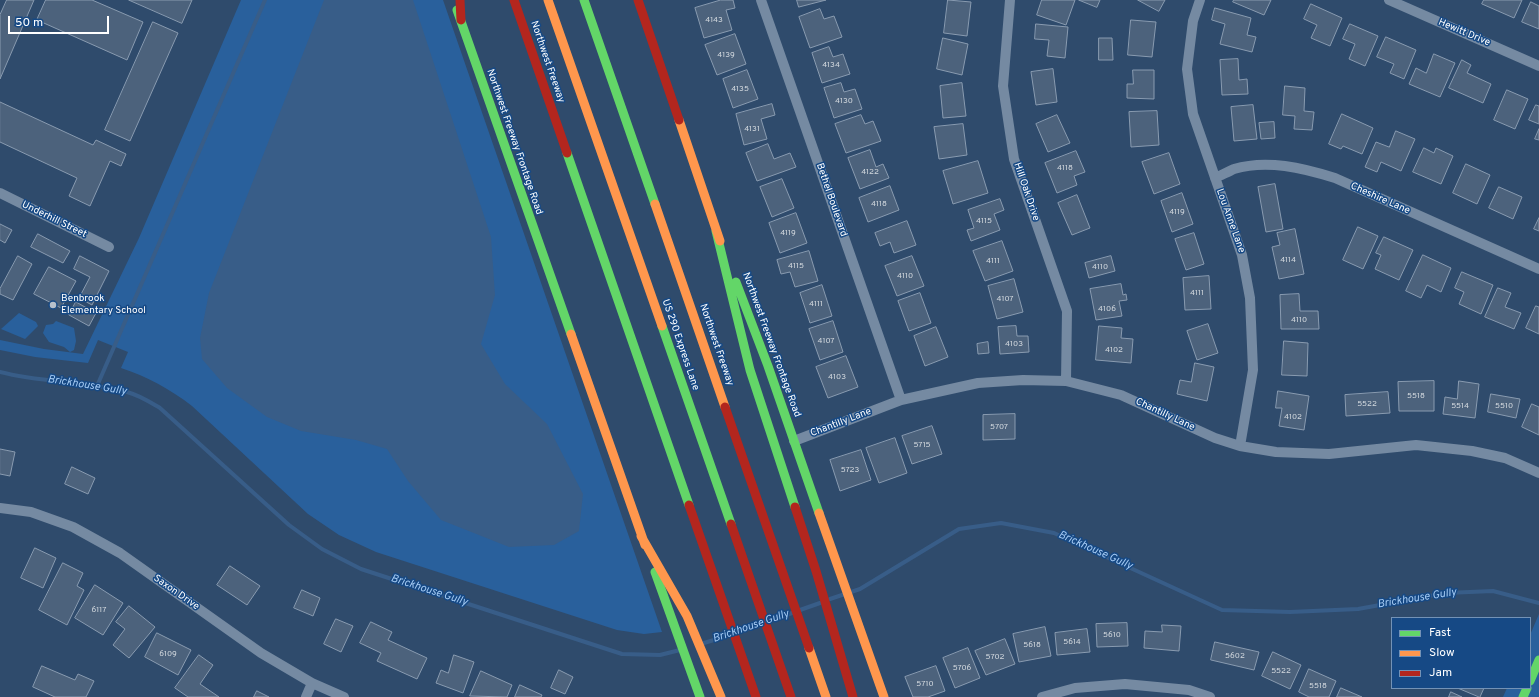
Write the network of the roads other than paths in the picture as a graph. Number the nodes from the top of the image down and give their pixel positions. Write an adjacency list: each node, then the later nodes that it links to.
1 (454, 0): 11 (main road, Northwest Freeway Frontage Road)
2 (460, 0): 11 (main road)
3 (514, 0): 32 (main road, Northwest Freeway)
4 (548, 0): 33 (main road, US 290 Express Lane)
5 (584, 0): 34 (main road, Northwest Freeway)
6 (638, 0): 15 (main road, Northwest Freeway Frontage Road)
7 (761, 0): 19 (street, Bethel Boulevard)
8 (1010, 0): 18 (street, Hill Oak Drive)
9 (1200, 0): 13 (street, Lou Anne Lane)
10 (1389, 0): 12 (street, Hewitt Drive)
11 (461, 20): 24 (main road, Northwest Freeway Frontage Road)
12 (1539, 66)
13 (1214, 178): 17 (street, Cheshire Lane); 21 (street, Lou Anne Lane)
14 (0, 193): 16 (street, Underhill Street)
15 (716, 231): 20 (main road, Northwest Freeway Frontage Road); 35 (main road)
16 (109, 247)
17 (1539, 269)
18 (1066, 381): 19 (street, Chantilly Lane); 21 (street, Chantilly Lane)
19 (901, 400): 20 (street, Chantilly Lane)
20 (794, 441): 36 (main road, Northwest Freeway Frontage Road)
21 (1240, 446): 22 (street, Chantilly Lane)
22 (1539, 473)
23 (0, 508): 27 (street, Saxon Drive)
24 (641, 536): 30 (main road, Northwest Freeway Frontage Road); 31 (main road)
25 (1539, 660): 26 (main road)
26 (1531, 679)
27 (312, 683): 28 (street); 29 (street, Saxon Drive)
28 (306, 697)
29 (344, 697)
30 (700, 697)
31 (721, 697)
32 (756, 697)
33 (790, 697)
34 (826, 697)
35 (853, 697)
36 (884, 697)
37 (1042, 697): 38 (street)
38 (1210, 697)

